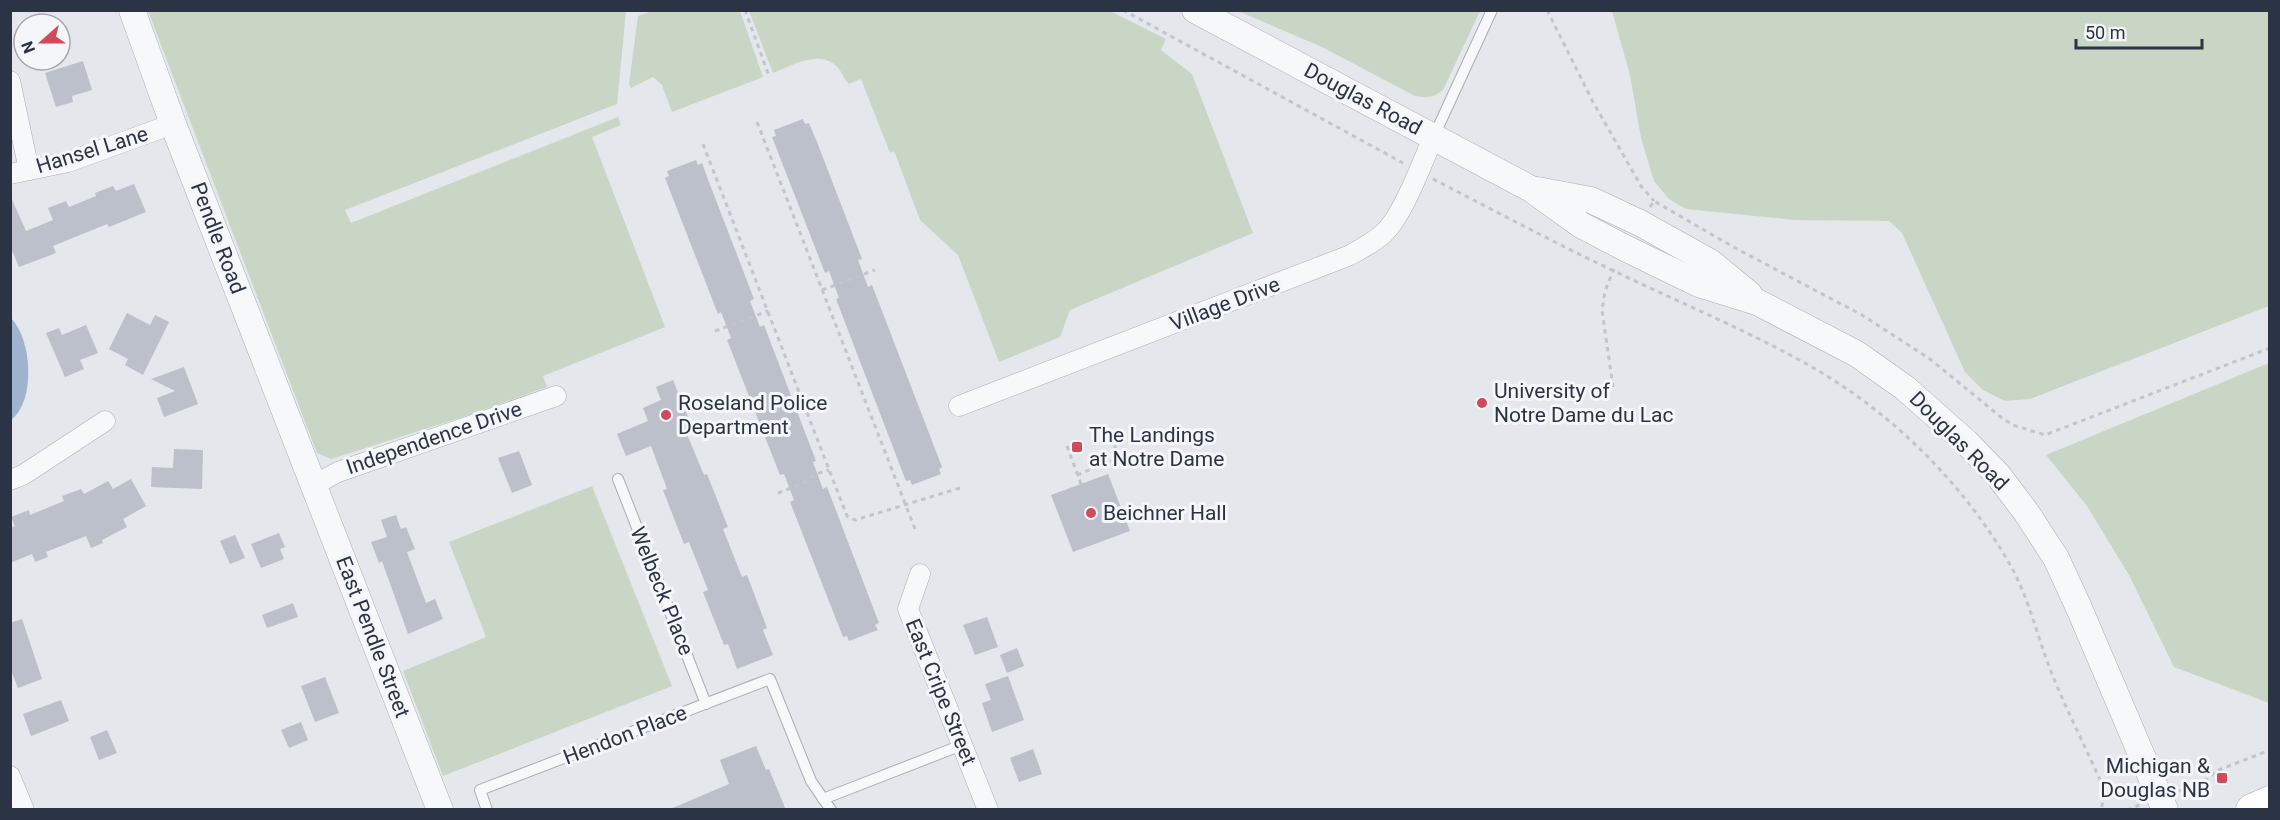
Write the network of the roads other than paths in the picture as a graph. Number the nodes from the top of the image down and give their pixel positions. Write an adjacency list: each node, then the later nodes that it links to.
1 (132, 10): 5 (street, Pendle Road)
2 (1195, 10): 6 (street, Douglas Road)
3 (1492, 10): 6 (lane)
4 (10, 81): 7 (street)
5 (173, 124): 7 (street, Hansel Lane); 11 (street, Pendle Road)
6 (1434, 136): 9 (street, Village Drive); 25 (street, Douglas Road)
7 (20, 172)
8 (556, 396): 11 (street, Independence Drive)
9 (959, 406)
10 (105, 422): 13 (street)
11 (310, 475): 21 (street, East Pendle Street)
12 (618, 479): 15 (lane, Welbeck Place)
13 (10, 480)
14 (920, 574): 16 (street, East Cripe Street)
15 (706, 704): 18 (lane, Hendon Place); 22 (lane, Hendon Place)
16 (962, 745): 18 (lane); 24 (street, East Cripe Street)
17 (10, 776): 20 (street)
18 (824, 799): 23 (lane)
19 (2270, 802): 26 (main road)
20 (24, 810)
21 (440, 810)
22 (487, 810)
23 (831, 810)
24 (988, 810)
25 (2164, 810)
26 (2252, 810)

